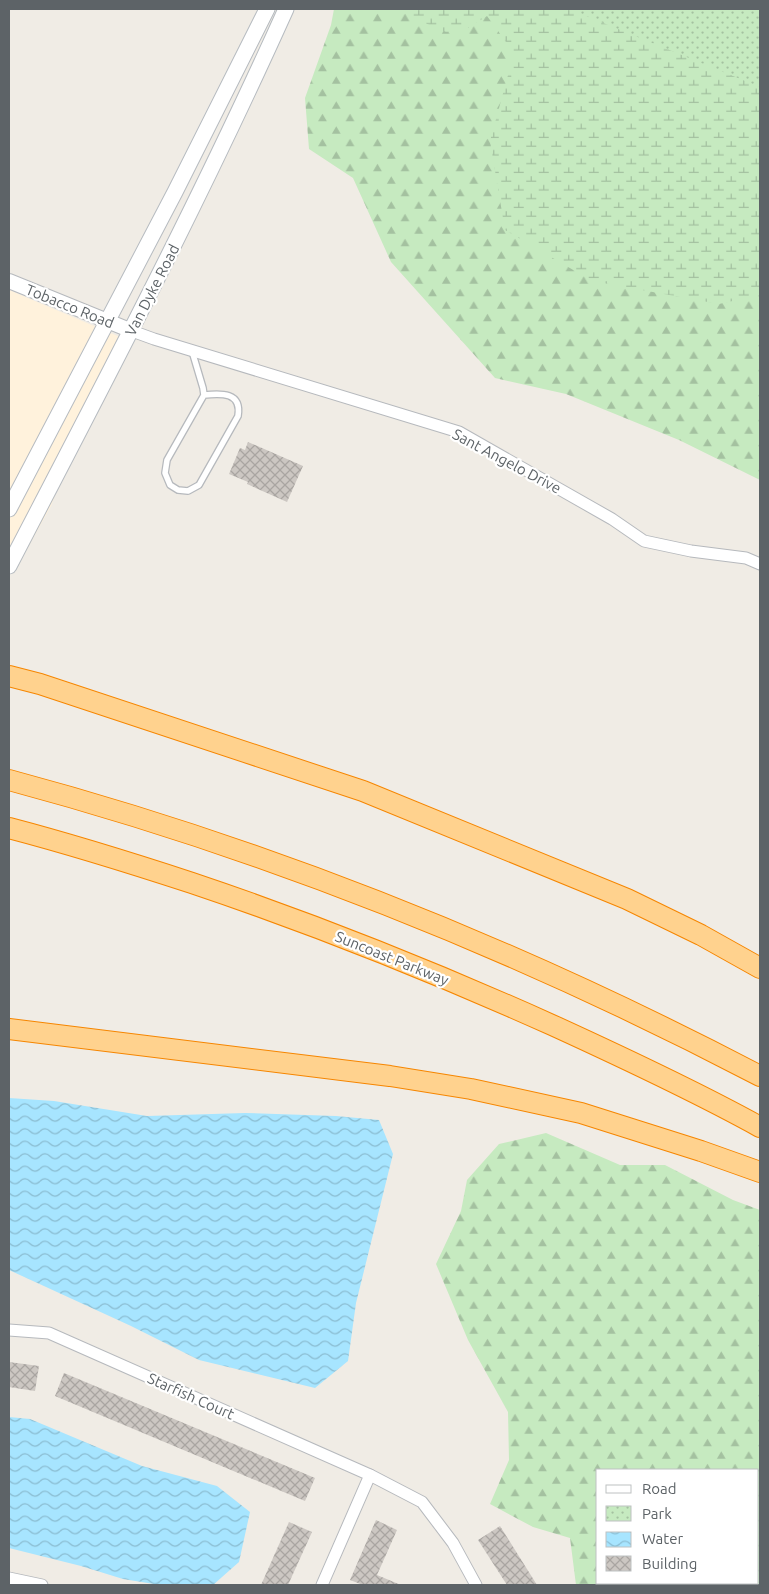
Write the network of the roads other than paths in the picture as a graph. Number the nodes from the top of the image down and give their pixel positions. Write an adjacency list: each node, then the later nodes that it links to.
1 (266, 9): 4 (main road, Van Dyke Road)
2 (286, 9): 5 (main road, Van Dyke Road)
3 (9, 281): 4 (street, Tobacco Road)
4 (107, 321): 5 (street, Tobacco Road); 8 (main road, Van Dyke Road)
5 (132, 331): 6 (street, Sant Angelo Drive); 10 (main road, Van Dyke Road)
6 (192, 350): 7 (lane); 9 (street, Sant Angelo Drive)
7 (204, 395): 7 (lane)
8 (9, 508)
9 (760, 564)
10 (9, 566)
11 (9, 666): 13 (highway)
12 (9, 676): 13 (highway)
13 (40, 684): 16 (highway)
14 (9, 780): 18 (highway)
15 (9, 828): 19 (highway, Suncoast Parkway)
16 (760, 968)
17 (9, 1029): 20 (highway)
18 (760, 1076)
19 (760, 1127)
20 (760, 1172)
21 (9, 1330): 22 (street, Starfish Court)
22 (370, 1475): 25 (street); 26 (street, Starfish Court)
23 (9, 1578): 24 (street)
24 (42, 1585)
25 (322, 1585)
26 (476, 1585)

